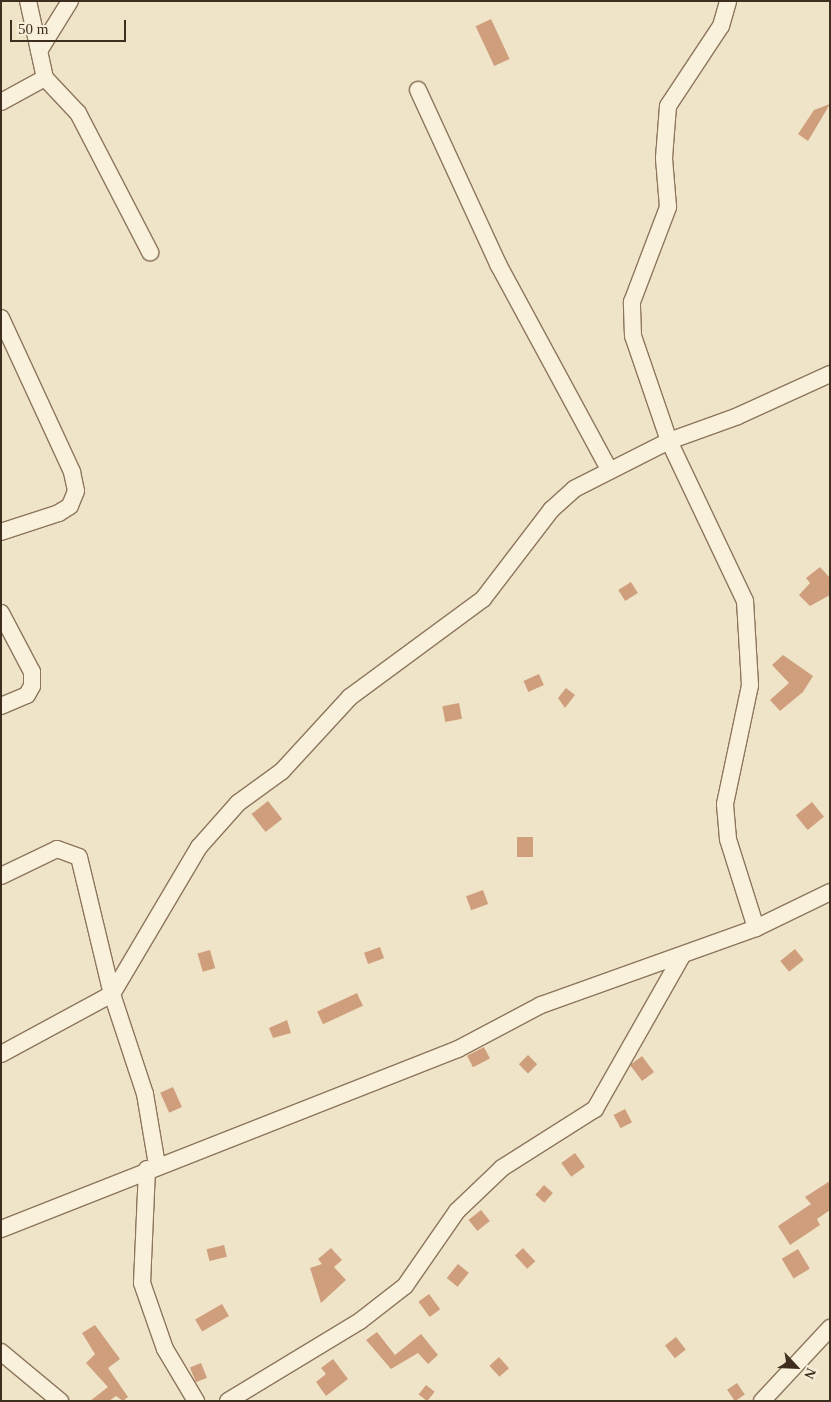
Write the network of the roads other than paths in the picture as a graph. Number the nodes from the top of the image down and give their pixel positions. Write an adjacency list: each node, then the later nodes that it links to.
1 (28, 1): 4 (street)
2 (70, 1): 4 (street)
3 (728, 1): 11 (street)
4 (39, 51): 5 (street)
5 (45, 78): 7 (street); 8 (street)
6 (418, 90): 12 (street)
7 (1, 102)
8 (150, 252)
9 (3, 327): 13 (street)
10 (830, 374): 11 (street)
11 (669, 441): 12 (street); 18 (street)
12 (609, 469): 20 (street)
13 (1, 532)
14 (1, 614): 15 (street)
15 (1, 706)
16 (1, 876): 20 (street)
17 (830, 892): 18 (street)
18 (756, 928): 19 (street)
19 (682, 956): 22 (street); 28 (street)
20 (112, 994): 21 (street); 22 (street)
21 (1, 1054)
22 (152, 1167): 23 (street); 27 (street)
23 (1, 1229)
24 (830, 1328): 29 (street)
25 (1, 1352): 26 (street)
26 (60, 1401)
27 (196, 1401)
28 (228, 1401)
29 (762, 1401)

